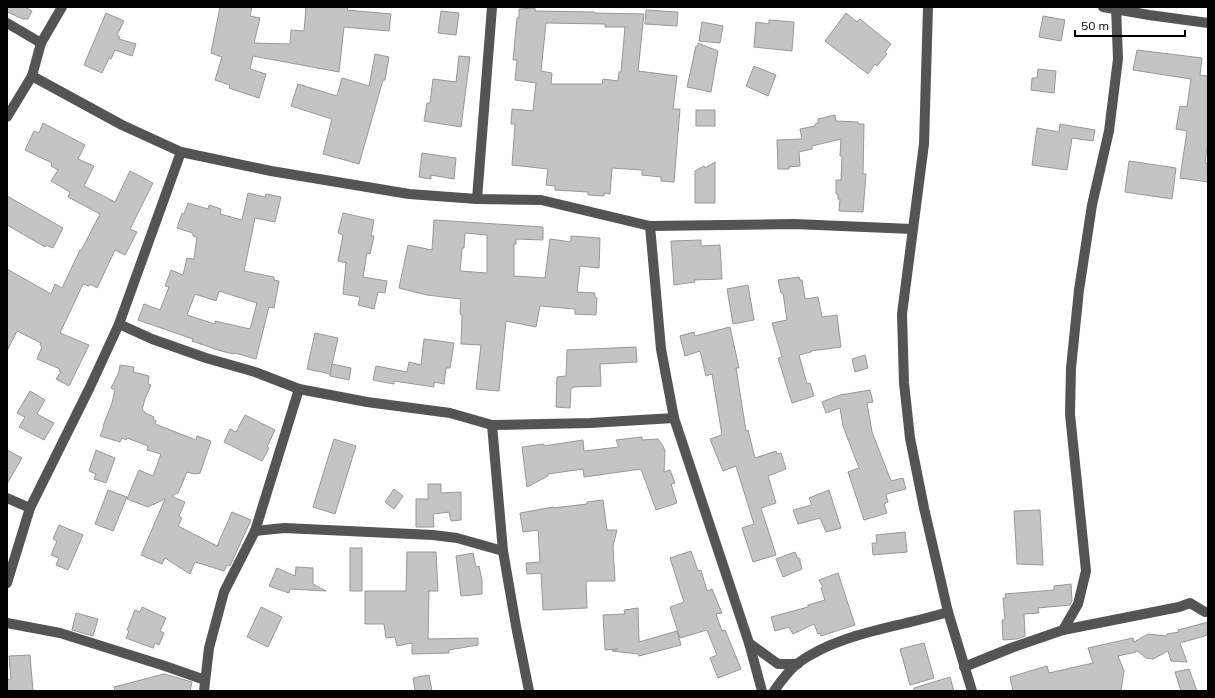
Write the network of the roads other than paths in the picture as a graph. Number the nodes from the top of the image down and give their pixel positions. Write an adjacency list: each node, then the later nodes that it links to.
1 (62, 7): 8 (street)
2 (492, 7): 12 (street)
3 (928, 7): 14 (street)
4 (1103, 7): 5 (street)
5 (1116, 8): 7 (street); 27 (street)
6 (7, 23): 8 (street)
7 (1208, 23)
8 (41, 43): 9 (street)
9 (32, 76): 10 (street); 11 (street)
10 (7, 117)
11 (181, 152): 12 (street); 15 (street)
12 (477, 199): 13 (street)
13 (650, 226): 14 (street); 17 (street)
14 (912, 229): 24 (street)
15 (119, 324): 16 (street); 20 (street)
16 (300, 389): 18 (street); 21 (street)
17 (674, 418): 18 (street); 28 (street)
18 (492, 424): 22 (street)
19 (7, 498): 20 (street)
20 (30, 508): 23 (street)
21 (255, 531): 22 (street); 31 (street)
22 (503, 551): 33 (street)
23 (7, 583)
24 (948, 612): 29 (street); 30 (street)
25 (1208, 612): 27 (street)
26 (7, 623): 31 (street)
27 (1063, 630): 30 (street)
28 (749, 643): 29 (street); 34 (street)
29 (798, 664): 35 (street)
30 (964, 667): 36 (street)
31 (205, 680): 32 (street)
32 (204, 691)
33 (529, 691)
34 (762, 691)
35 (774, 691)
36 (972, 691)

